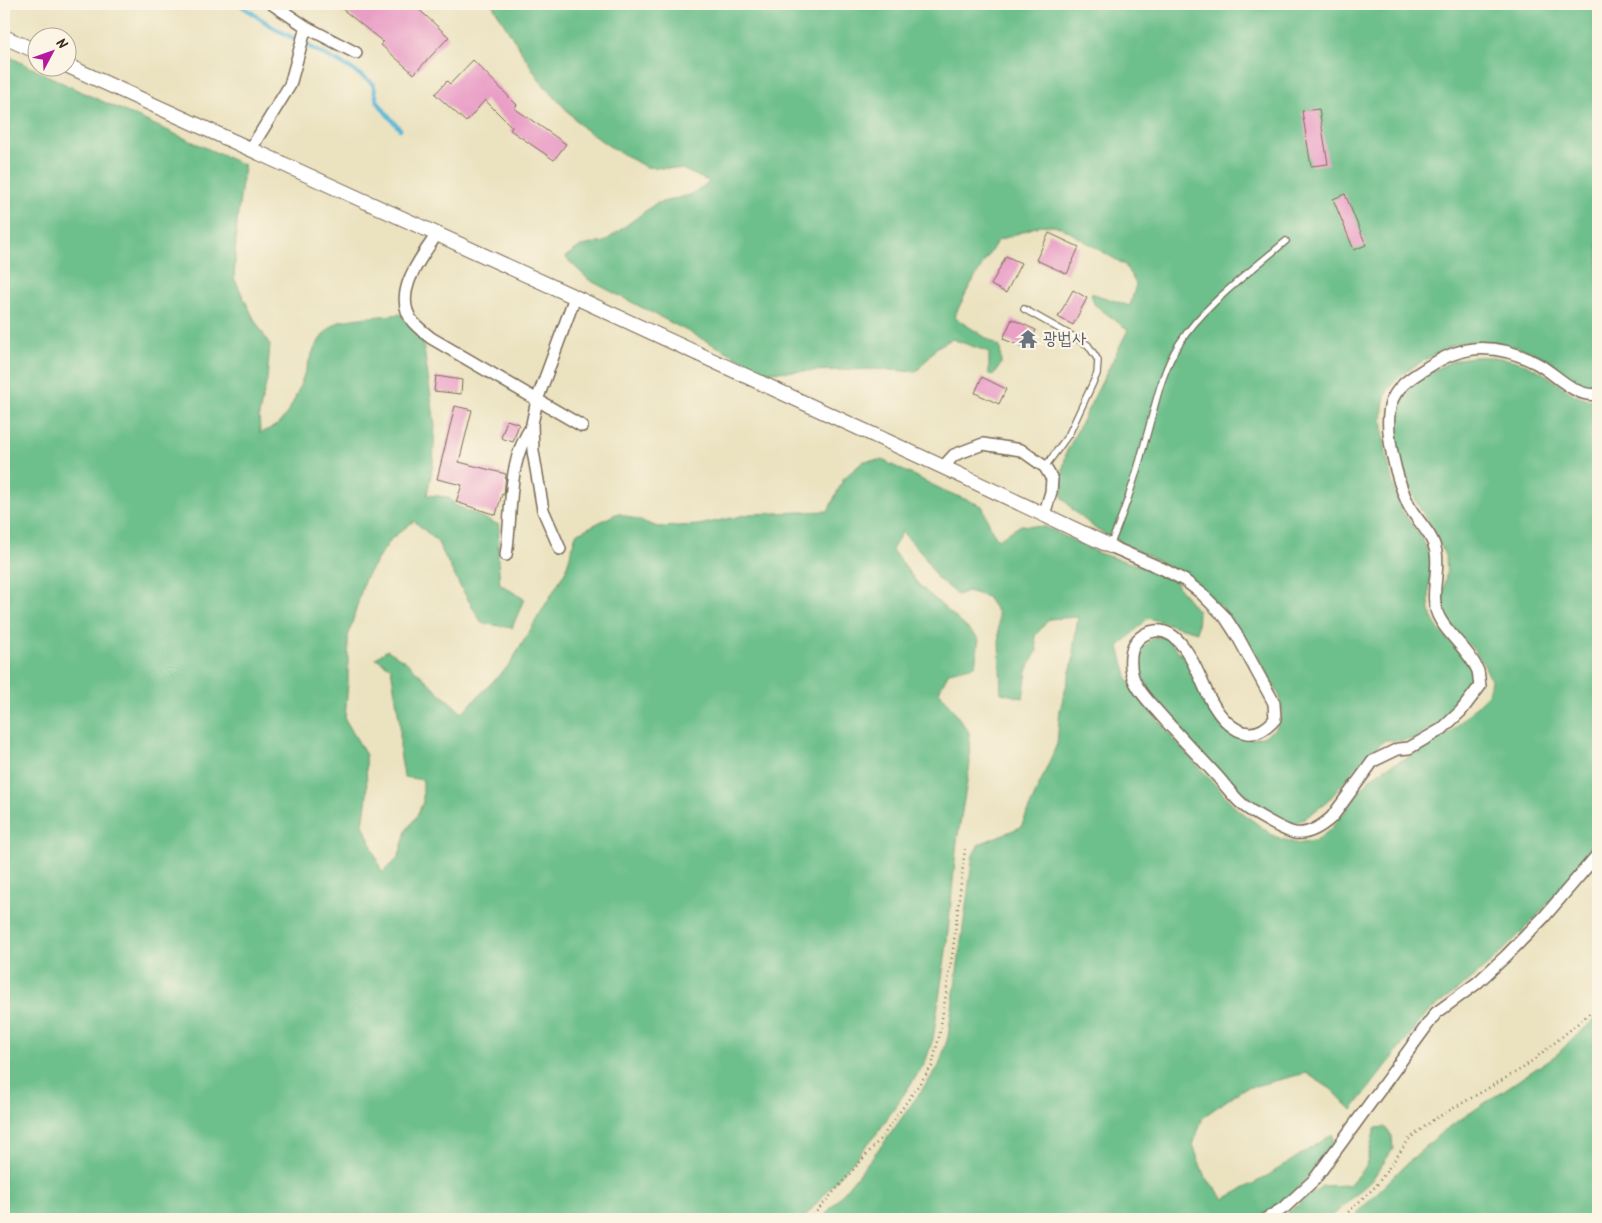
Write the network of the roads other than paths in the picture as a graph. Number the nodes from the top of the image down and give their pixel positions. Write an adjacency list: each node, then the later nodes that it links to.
1 (272, 4): 2 (street)
2 (304, 36): 5 (street); 7 (street)
3 (4, 37): 4 (street)
4 (28, 48)
5 (356, 53)
6 (78, 71): 7 (street)
7 (250, 150): 8 (street)
8 (437, 234): 10 (street); 13 (street)
9 (1286, 241): 19 (lane)
10 (575, 297): 13 (street); 16 (street)
11 (1024, 309): 17 (lane)
12 (1598, 394): 19 (street)
13 (537, 400): 14 (street); 15 (street)
14 (532, 426): 20 (street); 21 (street)
15 (582, 426)
16 (943, 467): 17 (street); 18 (street)
17 (1044, 467): 18 (street)
18 (1044, 515): 19 (street)
19 (1110, 546)
20 (560, 549)
21 (506, 555)
22 (1598, 854): 23 (street)
23 (1266, 1219)

